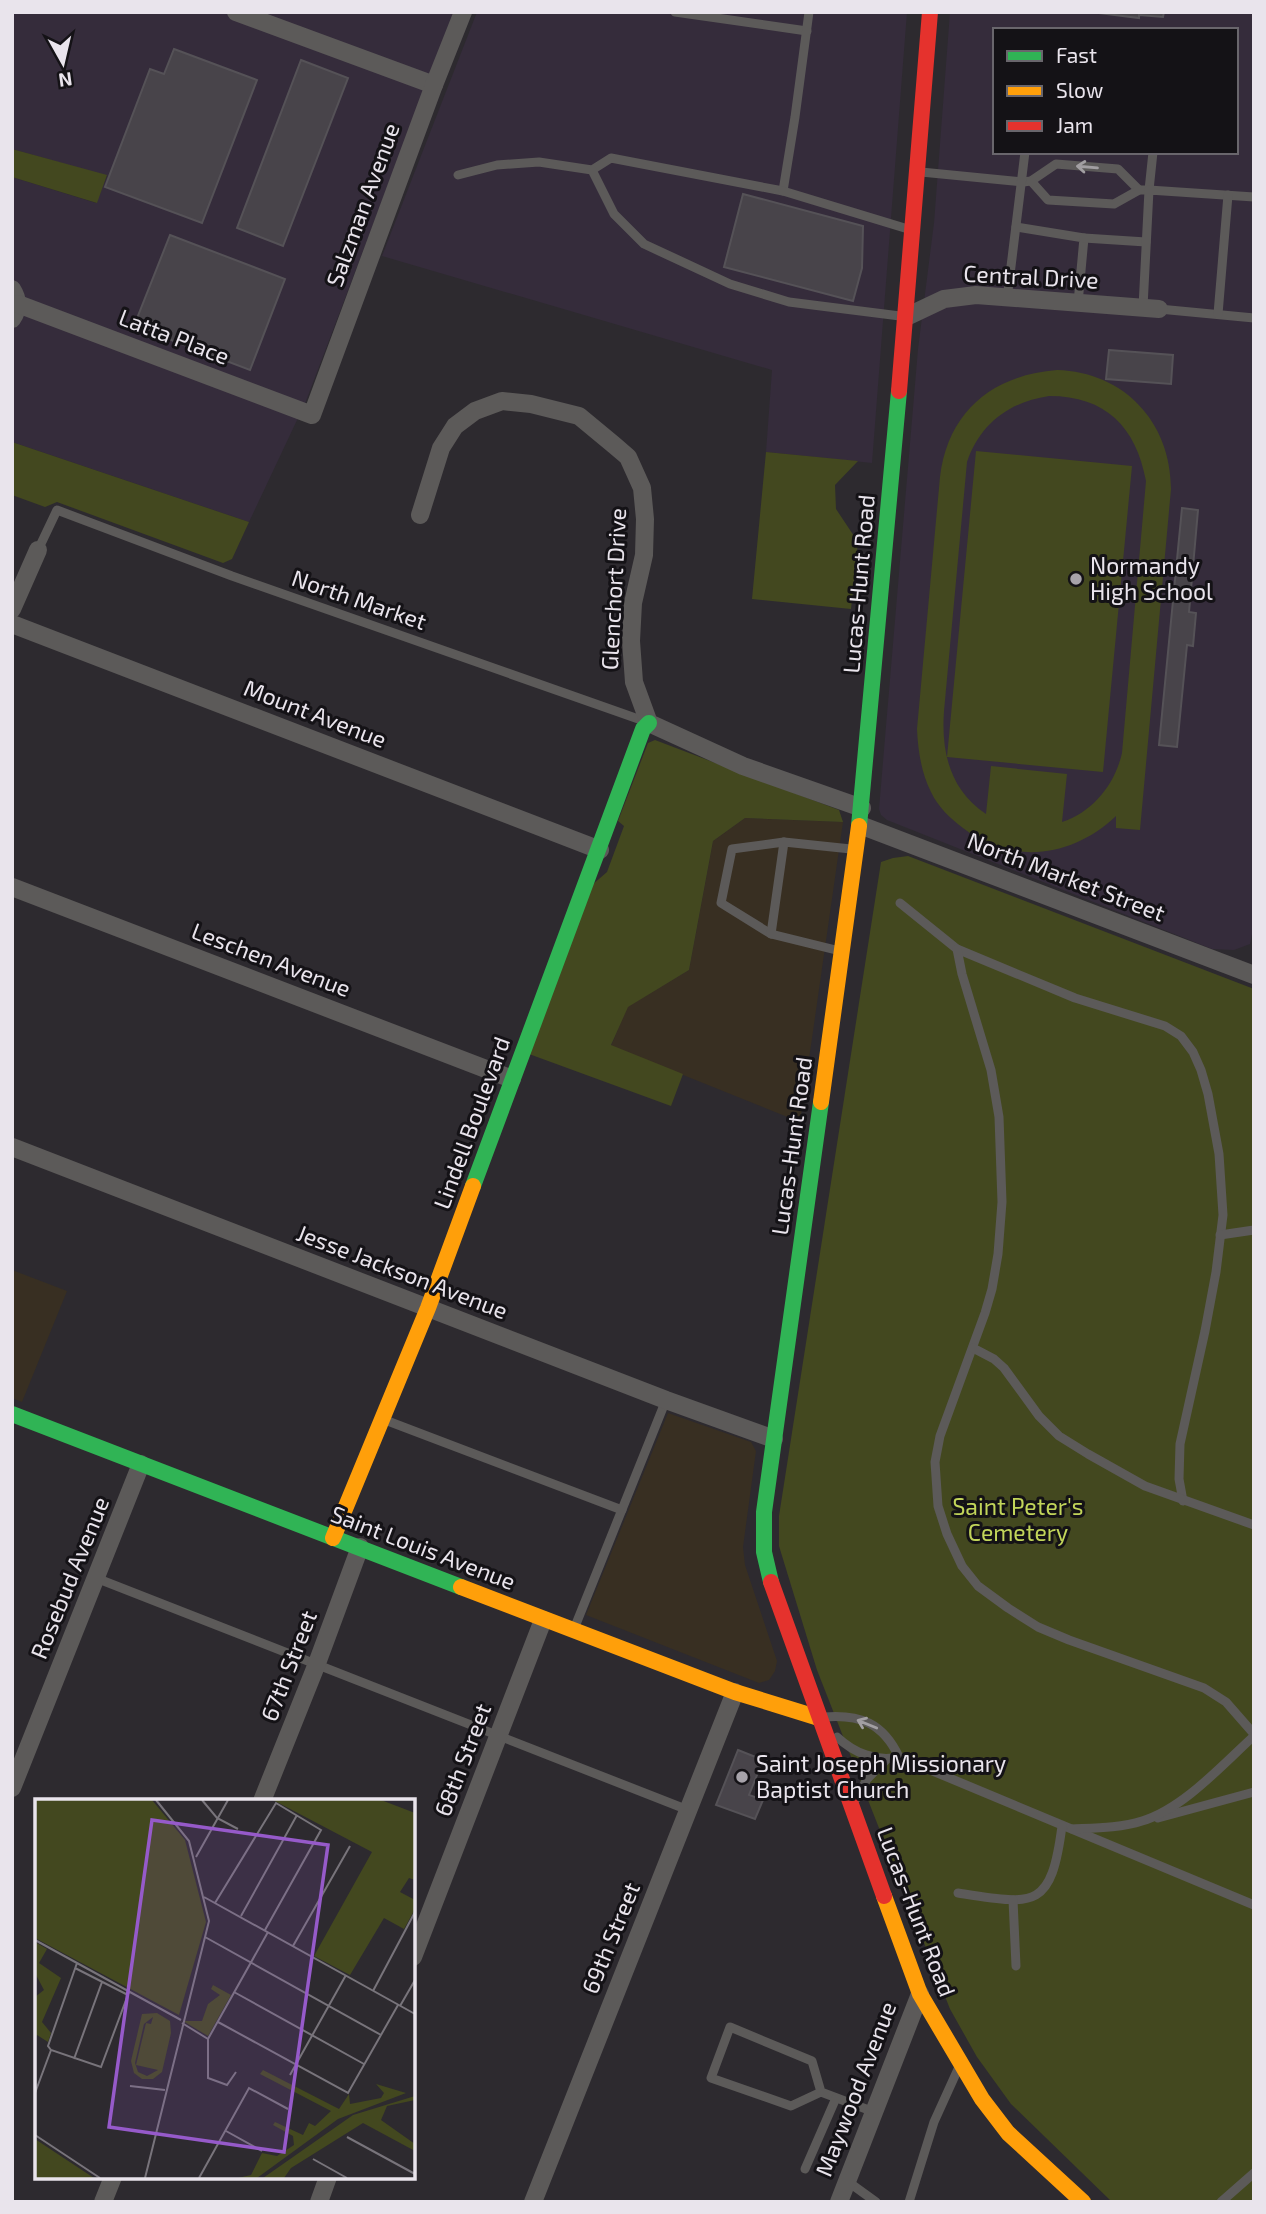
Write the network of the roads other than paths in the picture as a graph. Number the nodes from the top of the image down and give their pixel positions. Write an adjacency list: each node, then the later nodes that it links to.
1 (236, 12): 7 (street)
2 (463, 12): 7 (street, Salzman Avenue)
3 (676, 12): 6 (lane)
4 (809, 12): 6 (lane)
5 (930, 12): 11 (main road, Lucas-Hunt Road)
6 (807, 30): 15 (lane)
7 (434, 85): 29 (street, Salzman Avenue)
8 (1026, 154): 13 (lane)
9 (1153, 154): 14 (lane)
10 (592, 170): 12 (lane); 15 (lane); 27 (lane)
11 (918, 172): 13 (lane); 19 (main road, Lucas-Hunt Road)
12 (458, 175)
13 (1027, 181): 14 (lane); 14 (lane, one-way to 13); 18 (lane)
14 (1144, 190): 16 (lane); 21 (lane)
15 (783, 191): 19 (lane)
16 (1228, 195): 17 (lane); 26 (lane)
17 (1254, 197)
18 (1016, 227): 20 (lane); 22 (lane)
19 (913, 231): 27 (main road, Lucas-Hunt Road)
20 (1084, 238): 21 (lane); 23 (lane)
21 (1146, 242): 25 (lane)
22 (1007, 299): 23 (street, Central Drive); 27 (street, Central Drive)
23 (1078, 303): 25 (street, Central Drive)
24 (14, 304): 29 (street, Latta Place)
25 (1151, 308): 26 (lane)
26 (1218, 314): 28 (lane)
27 (906, 317): 35 (main road, Lucas-Hunt Road)
28 (1254, 318)
29 (312, 415)
30 (419, 515): 34 (street, Glenchort Drive)
31 (38, 550): 32 (street); 34 (lane, North Market)
32 (12, 609)
33 (12, 624): 37 (street, Mount Avenue)
34 (649, 723): 35 (street, North Market Street); 37 (main road, Lindell Boulevard)
35 (861, 817): 38 (main road, Lucas-Hunt Road); 44 (street, North Market Street)
36 (784, 842): 38 (lane); 41 (lane); 41 (lane)
37 (600, 850): 45 (main road, Lindell Boulevard)
38 (857, 850): 43 (main road, Lucas-Hunt Road)
39 (12, 887): 45 (street, Leschen Avenue)
40 (900, 903): 42 (lane)
41 (771, 934): 43 (lane)
42 (957, 949): 48 (lane); 50 (lane)
43 (842, 952): 54 (main road, Lucas-Hunt Road)
44 (1254, 975)
45 (512, 1079): 49 (main road, Lindell Boulevard)
46 (12, 1147): 49 (street, Jesse Jackson Avenue)
47 (1254, 1230): 48 (lane)
48 (1220, 1236): 56 (lane)
49 (428, 1308): 51 (street, Jesse Jackson Avenue); 53 (main road, Lindell Boulevard)
50 (973, 1348): 56 (lane); 68 (lane)
51 (666, 1400): 54 (street, Jesse Jackson Avenue); 57 (lane)
52 (12, 1414): 55 (main road, Saint Louis Avenue)
53 (381, 1419): 57 (lane); 59 (main road, Lindell Boulevard)
54 (775, 1439): 66 (main road, Lucas-Hunt Road)
55 (141, 1464): 59 (main road, Saint Louis Avenue); 61 (street, Rosebud Avenue)
56 (1183, 1501): 58 (lane)
57 (622, 1510): 63 (lane)
58 (1254, 1525)
59 (333, 1538): 60 (main road, Saint Louis Avenue)
60 (360, 1547): 62 (main road, Saint Louis Avenue); 64 (street, 67th Street)
61 (96, 1578): 64 (lane); 71 (street, Rosebud Avenue)
62 (543, 1620): 63 (main road, Saint Louis Avenue); 67 (street, 68th Street)
63 (573, 1631): 65 (main road, Saint Louis Avenue)
64 (316, 1666): 67 (lane); 73 (street, 67th Street)
65 (735, 1692): 66 (main road, Saint Louis Avenue); 74 (street, 69th Street)
66 (819, 1718): 69 (lane, one-way to 66); 70 (lane); 75 (main road, Lucas-Hunt Road)
67 (498, 1735): 74 (lane); 81 (street, 68th Street)
68 (1254, 1735): 76 (lane)
69 (899, 1757): 70 (lane); 77 (lane)
70 (886, 1760): 75 (lane)
71 (12, 1788)
72 (1254, 1792): 76 (lane)
73 (263, 1799)
74 (688, 1810): 95 (street, 69th Street)
75 (854, 1814): 83 (main road, Lucas-Hunt Road)
76 (1142, 1821): 77 (lane)
77 (1066, 1827): 79 (lane); 80 (lane)
78 (958, 1893): 79 (lane)
79 (1013, 1900): 82 (lane)
80 (1254, 1905)
81 (415, 1951)
82 (1016, 1966)
83 (920, 1994): 84 (main road, Lucas-Hunt Road); 87 (street, Maywood Avenue)
84 (960, 2063): 98 (lane); 99 (main road, Lucas-Hunt Road)
85 (821, 2092): 85 (lane); 86 (lane)
86 (836, 2098): 87 (lane); 88 (lane)
87 (874, 2112): 92 (street, Maywood Avenue)
88 (805, 2169)
89 (1254, 2173): 100 (lane)
90 (112, 2179): 93 (street)
91 (327, 2179): 94 (street)
92 (847, 2181): 96 (street, Maywood Avenue); 97 (lane)
93 (103, 2202)
94 (319, 2202)
95 (533, 2202)
96 (839, 2202)
97 (876, 2202)
98 (909, 2202)
99 (1083, 2202)
100 (1222, 2202)

